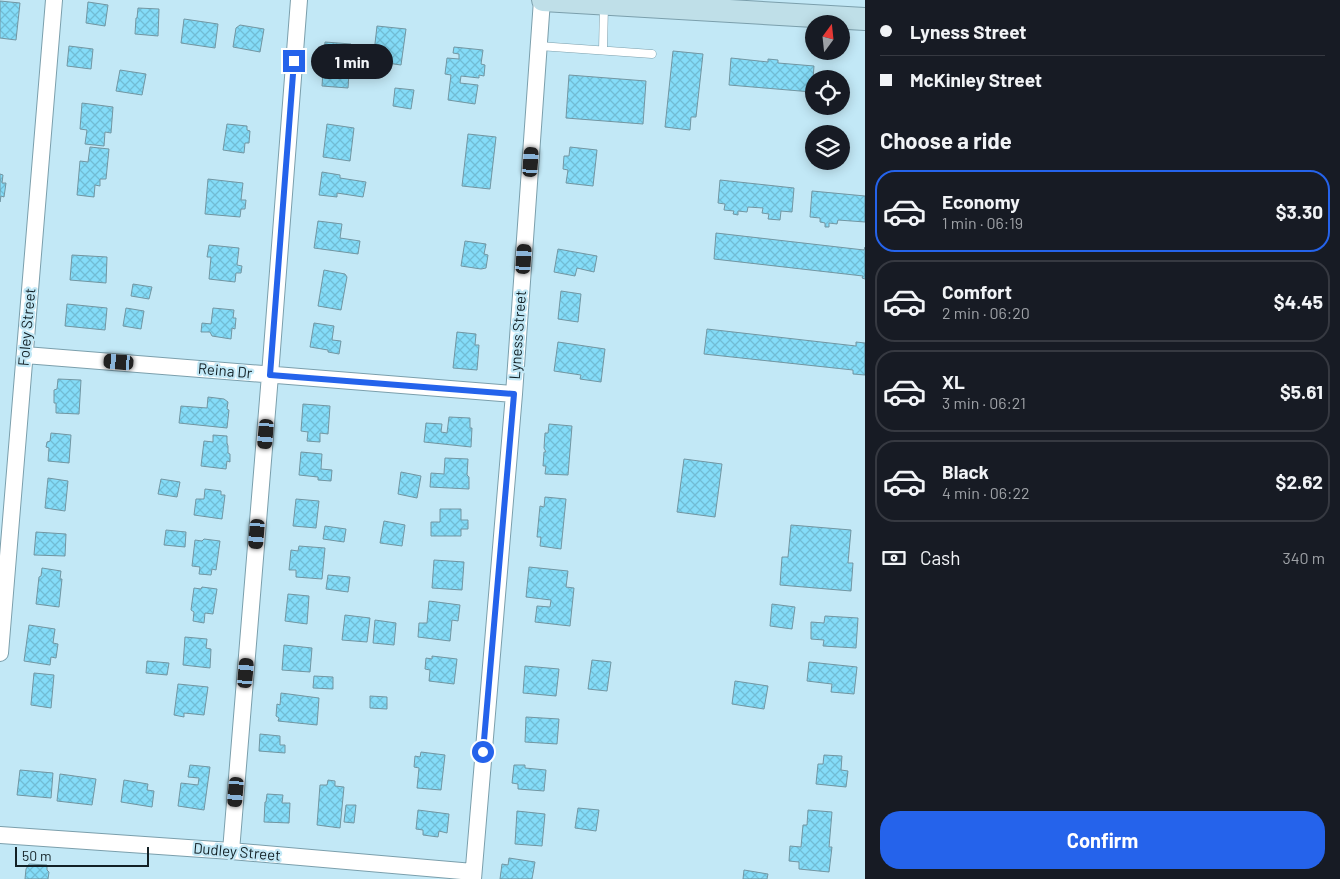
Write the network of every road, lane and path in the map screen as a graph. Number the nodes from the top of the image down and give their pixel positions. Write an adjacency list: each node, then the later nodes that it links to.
1 (54, 0): 9 (street, Foley Street)
2 (298, 0): 10 (street)
3 (543, 0): 4 (main road); 6 (street, Lyness Street)
4 (604, 4): 5 (main road); 7 (lane)
5 (865, 19)
6 (539, 46): 7 (lane); 11 (street, Lyness Street)
7 (603, 50): 8 (lane)
8 (652, 54)
9 (25, 355): 10 (street, Reina Dr); 12 (street, Foley Street)
10 (270, 375): 11 (street, Reina Dr); 14 (street)
11 (514, 394): 15 (street, Lyness Street)
12 (0, 653)
13 (0, 835): 14 (street, Dudley Street)
14 (231, 851): 15 (street, Dudley Street)
15 (473, 875)

